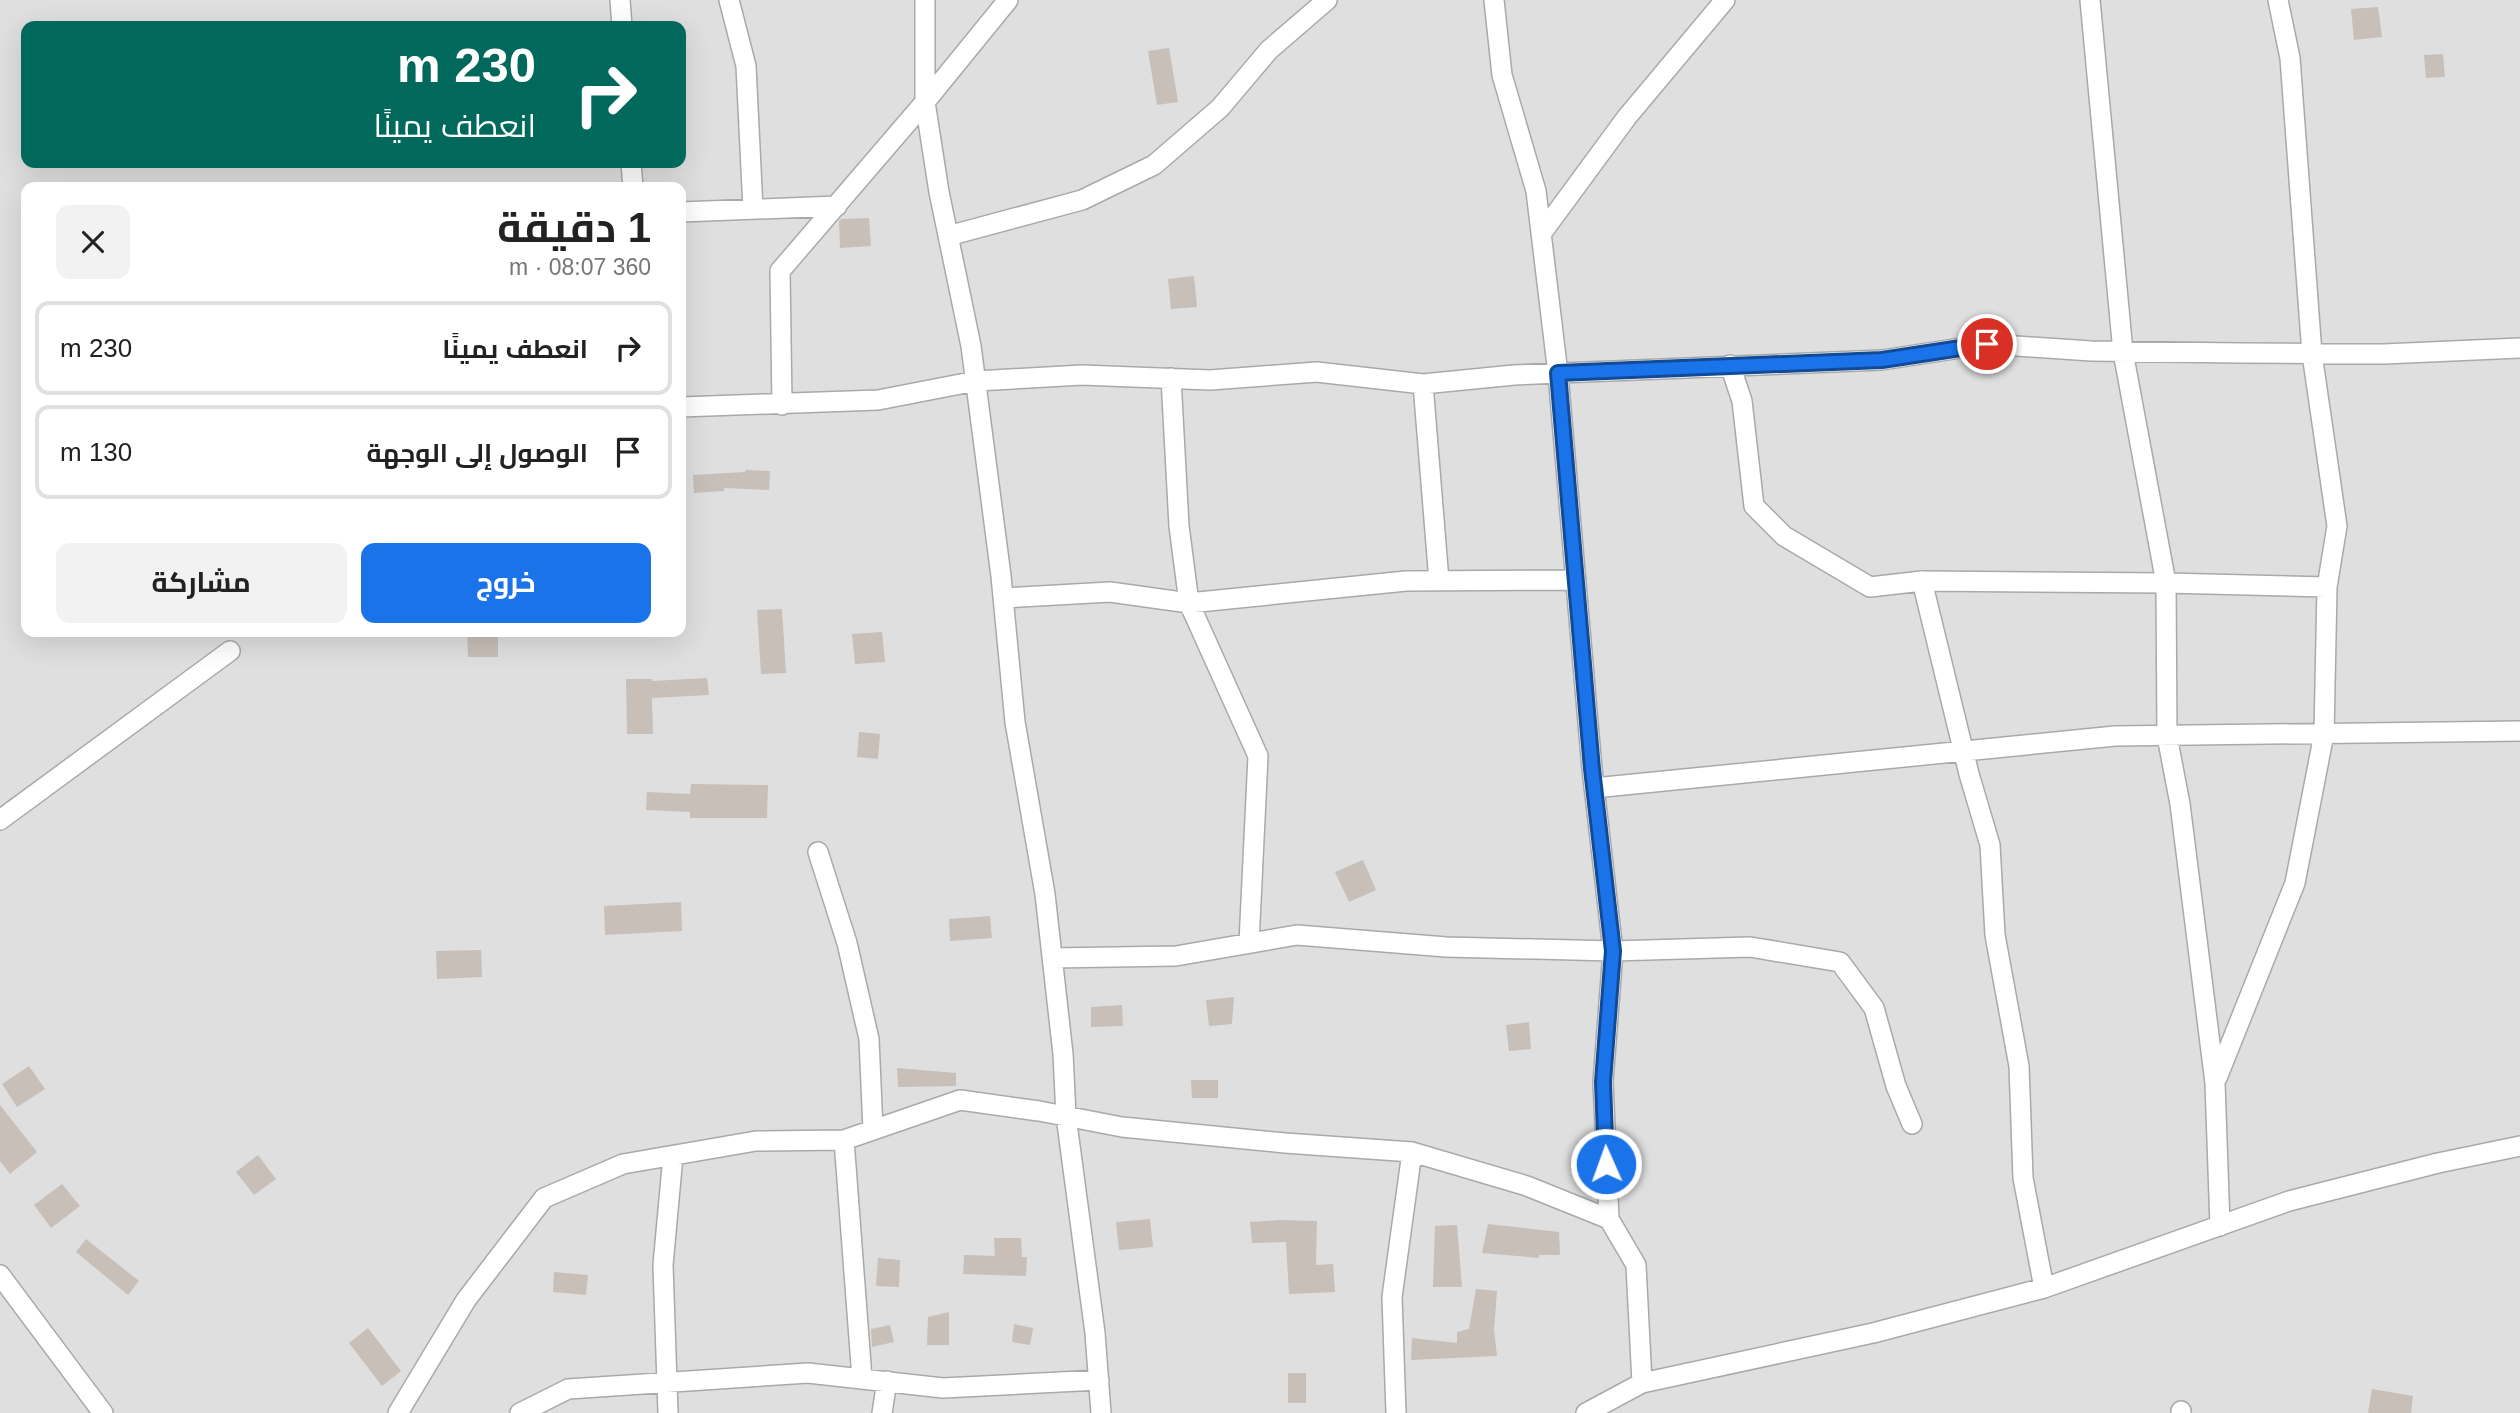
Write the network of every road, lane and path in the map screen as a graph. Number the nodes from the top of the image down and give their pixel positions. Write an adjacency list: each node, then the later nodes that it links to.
1 (620, 0): 10 (street)
2 (729, 0): 13 (street)
3 (925, 0): 11 (street)
4 (1008, 0): 11 (street)
5 (1327, 0): 16 (street)
6 (1494, 0): 15 (street)
7 (1725, 0): 15 (street)
8 (2090, 0): 18 (street)
9 (2278, 0): 19 (street)
10 (622, 21)
11 (925, 102): 12 (street); 16 (street)
12 (837, 206): 13 (street); 25 (street)
13 (753, 209): 14 (street)
14 (686, 212)
15 (1541, 234): 21 (street)
16 (948, 236): 23 (street)
17 (2520, 348): 19 (street)
18 (2123, 352): 19 (street); 20 (street); 30 (street)
19 (2312, 354): 31 (street)
20 (1730, 365): 21 (street); 29 (street)
21 (1558, 373): 24 (street); 27 (street)
22 (1171, 378): 23 (street); 24 (street); 33 (street)
23 (976, 381): 25 (street); 32 (street)
24 (1423, 384): 28 (street)
25 (782, 405): 26 (street)
26 (686, 407)
27 (1576, 580): 28 (street); 39 (street)
28 (1439, 581): 33 (street)
29 (1922, 581): 30 (street); 38 (street)
30 (2166, 583): 31 (street); 37 (street)
31 (2328, 587): 36 (street)
32 (1003, 598): 33 (street); 44 (street)
33 (1189, 603): 42 (street)
34 (230, 651): 40 (street)
35 (2520, 731): 36 (street)
36 (2324, 734): 37 (street); 45 (street)
37 (2167, 736): 38 (street); 45 (street)
38 (1964, 751): 39 (street); 56 (street)
39 (1594, 789): 43 (street)
40 (0, 820)
41 (818, 852): 48 (street)
42 (1249, 943): 43 (street); 44 (street)
43 (1613, 951): 47 (street); 53 (street)
44 (1052, 958): 46 (street)
45 (2215, 1083): 54 (street)
46 (1066, 1116): 48 (street); 51 (street); 58 (street)
47 (1912, 1124)
48 (873, 1130): 49 (street)
49 (844, 1140): 52 (street); 57 (street)
50 (2520, 1146): 54 (street)
51 (1412, 1152): 53 (street); 69 (street)
52 (673, 1156): 59 (street); 64 (street)
53 (1609, 1219): 61 (street)
54 (2220, 1226): 56 (street)
55 (0, 1275): 63 (street)
56 (2044, 1288): 61 (street)
57 (862, 1378): 59 (street); 60 (street)
58 (1099, 1380): 60 (street); 68 (street)
59 (666, 1381): 65 (street); 66 (street)
60 (887, 1381): 67 (street)
61 (1642, 1383): 62 (street)
62 (1593, 1411)
63 (103, 1413)
64 (398, 1413)
65 (520, 1413)
66 (668, 1413)
67 (881, 1413)
68 (1101, 1413)
69 (1396, 1413)

